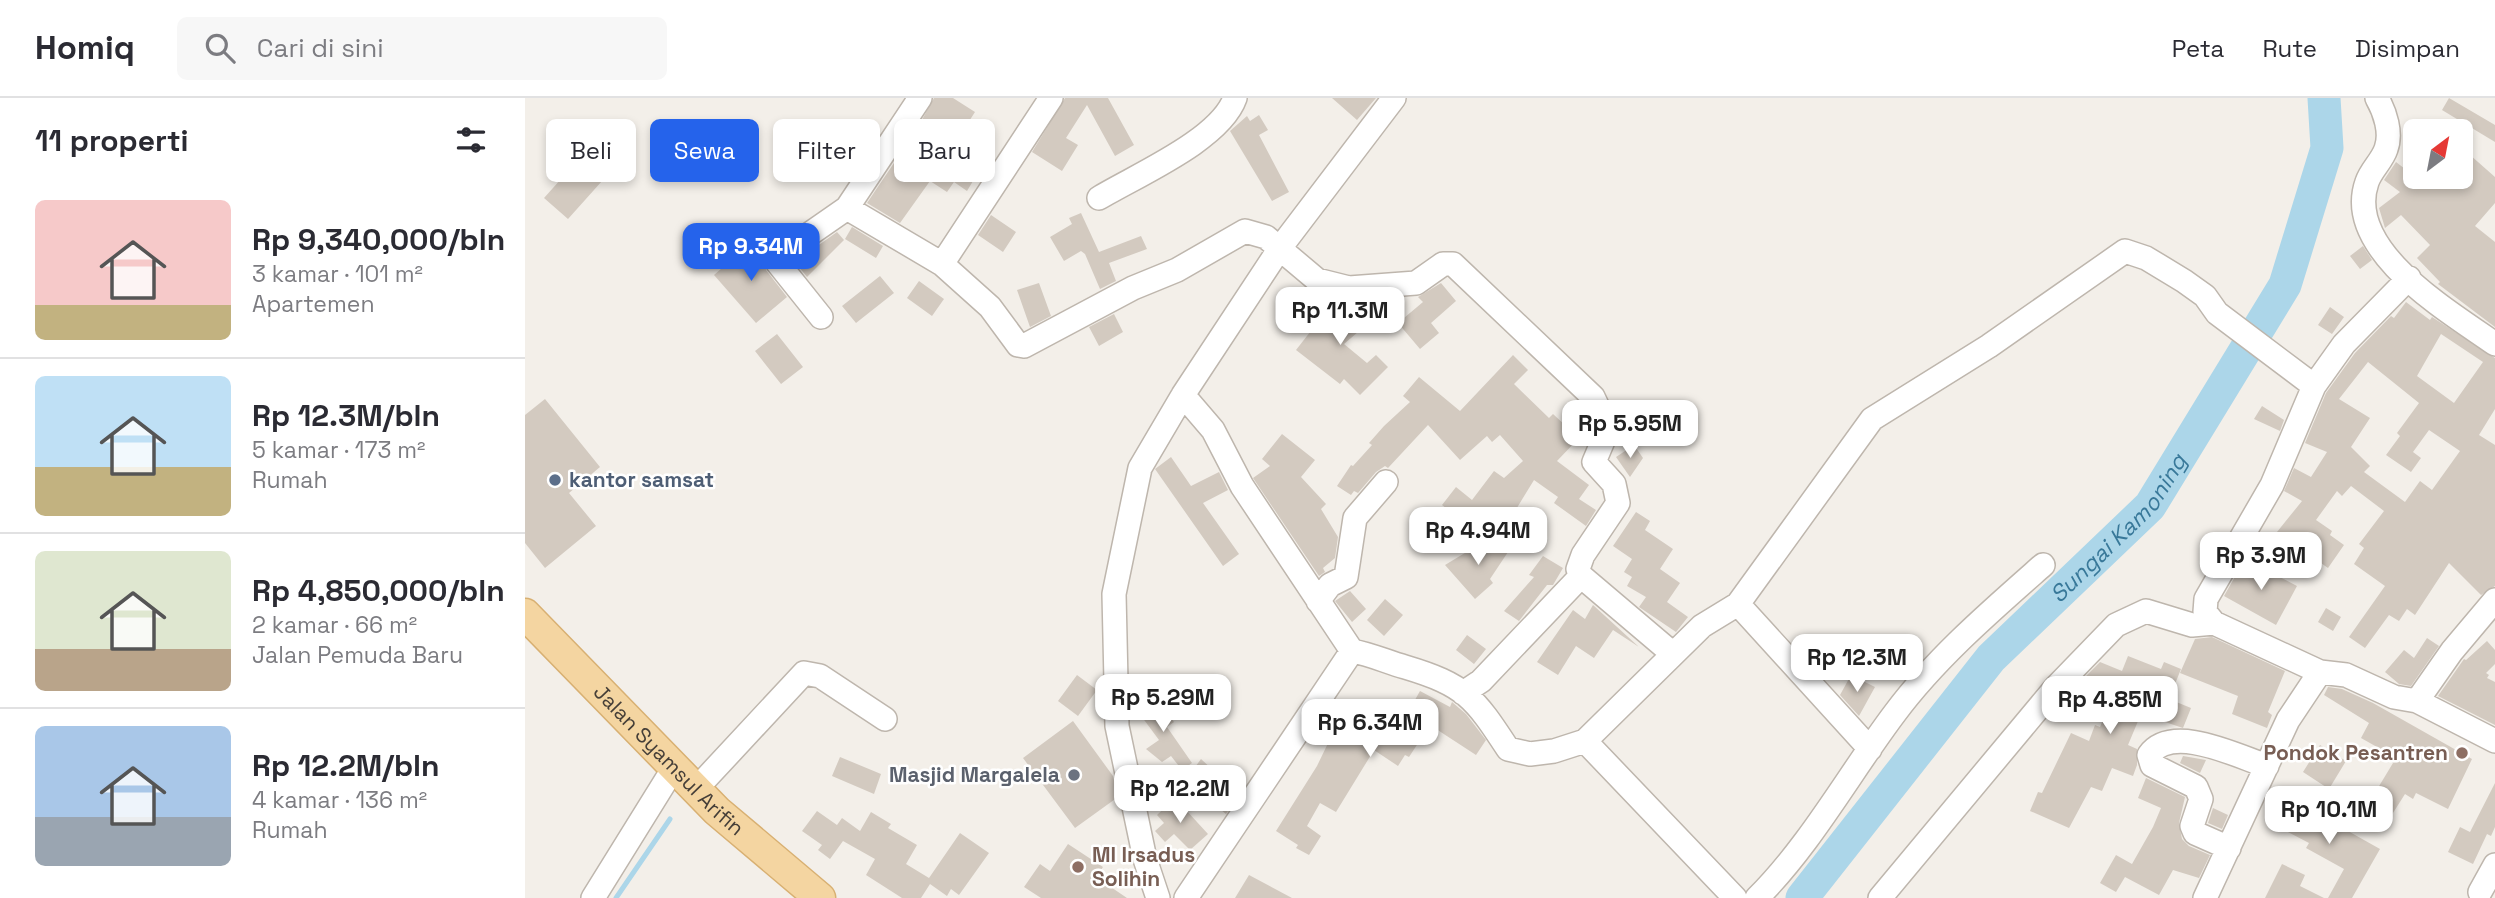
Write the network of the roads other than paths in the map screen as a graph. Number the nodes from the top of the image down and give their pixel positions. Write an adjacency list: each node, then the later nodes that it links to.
1 (920, 98): 7 (street)
2 (1051, 98): 9 (street)
3 (1235, 98): 6 (street)
4 (1394, 98): 8 (street)
5 (2377, 98): 10 (street)
6 (1099, 198)
7 (847, 208): 9 (street); 11 (street)
8 (1280, 248): 9 (street); 14 (street); 17 (street)
9 (942, 264)
10 (2409, 278): 12 (street); 13 (street)
11 (821, 317)
12 (2495, 344)
13 (2313, 386): 20 (street); 22 (street)
14 (1183, 395): 19 (street); 40 (street)
15 (1386, 482): 19 (street)
16 (2043, 565): 31 (street)
17 (1581, 576): 24 (street); 26 (street)
18 (2495, 600): 27 (street)
19 (1318, 601): 23 (street)
20 (1738, 604): 24 (street); 31 (street)
21 (525, 614): 32 (main road, Jalan Syamsul Arifin)
22 (2214, 623): 25 (street); 44 (street)
23 (1352, 651): 26 (street); 41 (street)
24 (1674, 654): 29 (street)
25 (2320, 673): 27 (street); 33 (street)
26 (1463, 692): 29 (street)
27 (2417, 701): 30 (street)
28 (885, 719): 34 (street)
29 (1585, 741): 42 (street)
30 (2495, 741)
31 (1870, 749): 43 (street)
32 (675, 766): 34 (main road, Jalan Syamsul Arifin); 38 (street)
33 (2267, 766): 35 (street); 35 (street)
34 (697, 788): 39 (main road, Jalan Syamsul Arifin)
35 (2229, 848): 45 (street)
36 (2495, 865): 37 (street)
37 (2480, 892)
38 (593, 898)
39 (820, 898)
40 (1158, 898)
41 (1185, 898)
42 (1735, 898)
43 (1757, 898)
44 (1880, 898)
45 (2205, 898)

